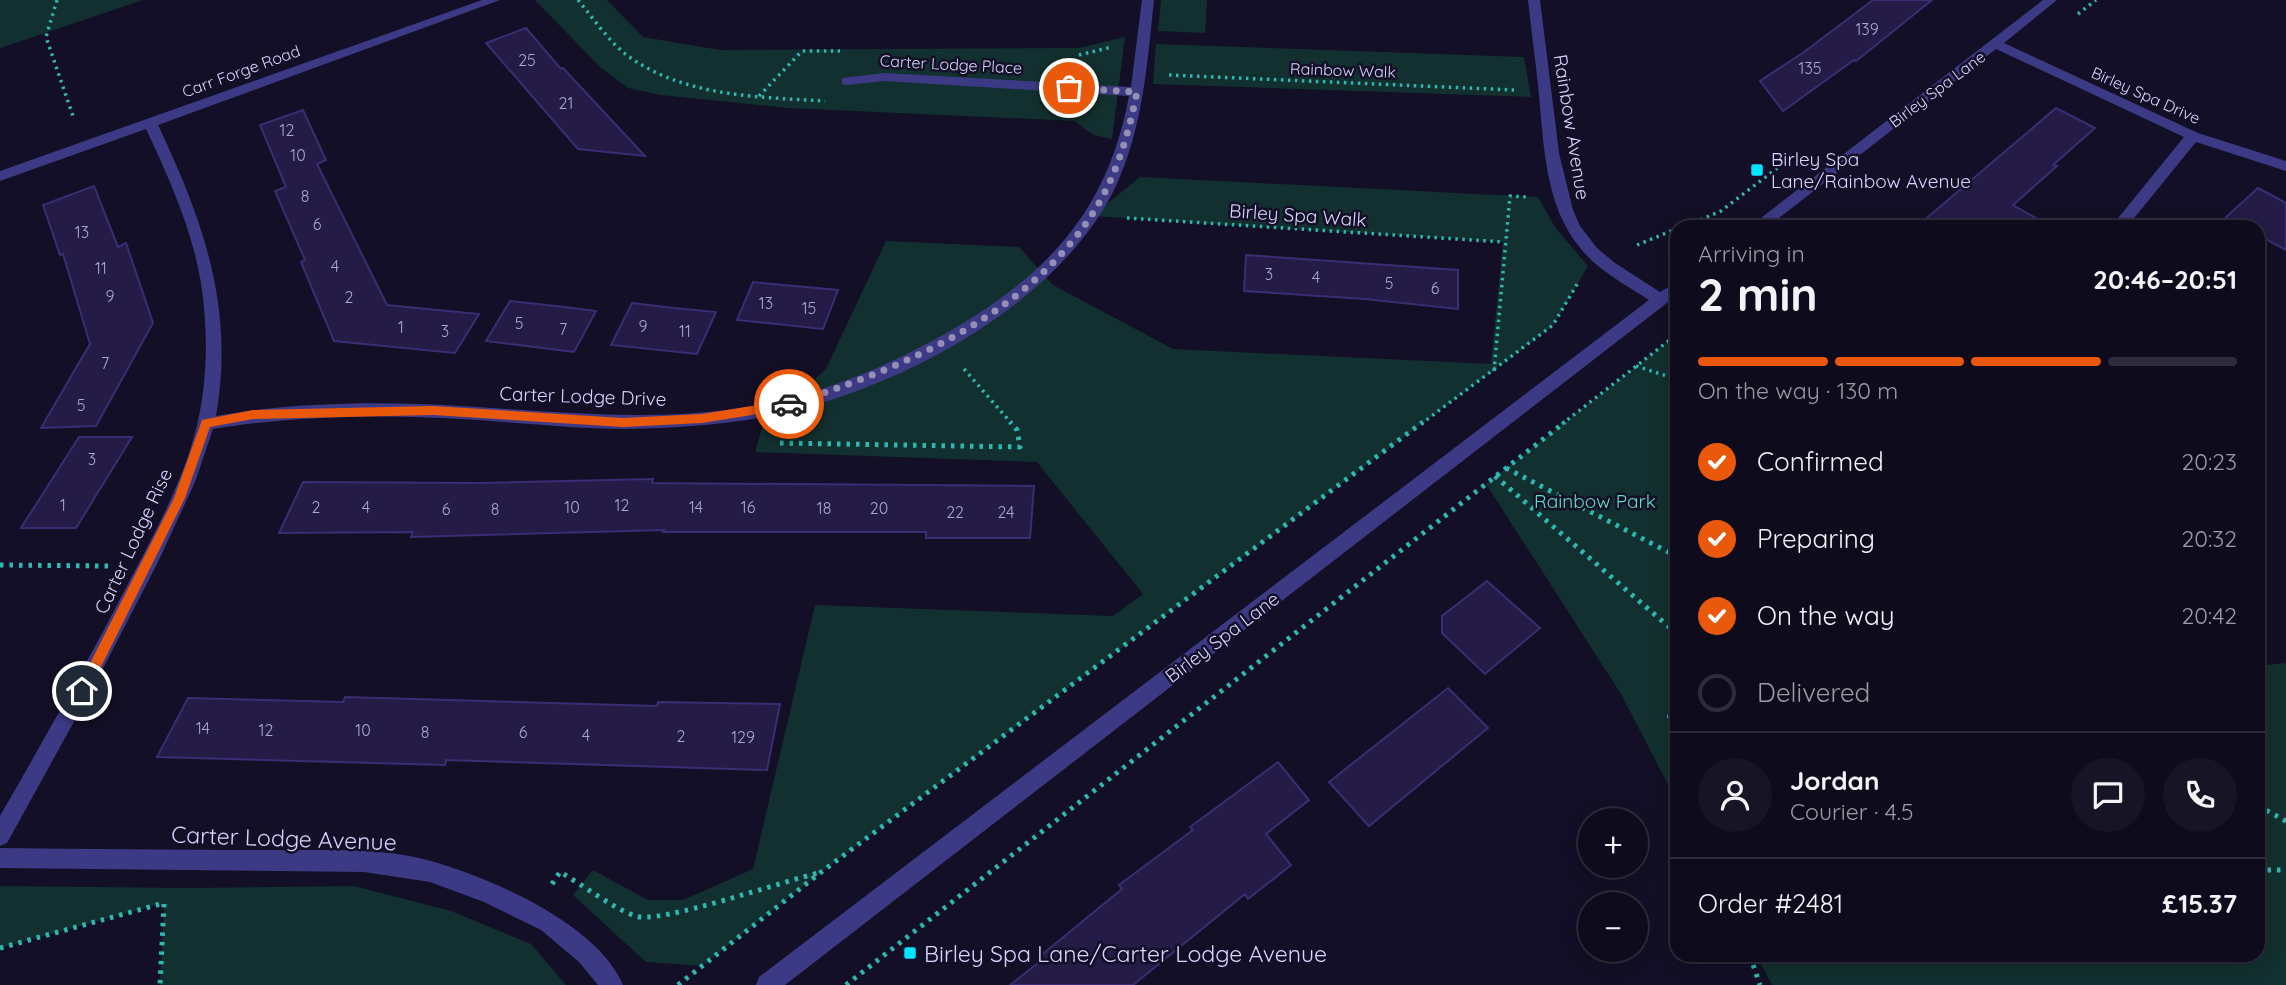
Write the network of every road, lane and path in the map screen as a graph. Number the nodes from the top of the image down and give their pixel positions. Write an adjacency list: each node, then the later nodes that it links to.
1 (57, 0): 13 (path)
2 (494, 0): 11 (street, Carr Forge Road)
3 (1148, 0): 7 (street, Carter Lodge Drive)
4 (1534, 0): 10 (street, Rainbow Avenue)
5 (2052, 0): 6 (street, Birley Spa Lane)
6 (1996, 44): 12 (street, Birley Spa Drive); 20 (street, Birley Spa Lane)
7 (1139, 74): 9 (street, Carter Lodge Drive); 10 (path, Rainbow Walk)
8 (847, 81): 9 (street, Carter Lodge Place)
9 (1137, 92): 18 (street, Carter Lodge Drive)
10 (1546, 92): 17 (street, Rainbow Avenue)
11 (150, 122): 13 (street, Carr Forge Road); 32 (street, Carter Lodge Rise)
12 (2193, 136): 15 (street, Birley Spa Drive); 21 (street)
13 (84, 146): 16 (street, Carr Forge Road)
14 (1799, 152): 19 (path)
15 (2286, 166)
16 (0, 176)
17 (1560, 195): 23 (path); 24 (street, Rainbow Avenue)
18 (1091, 216): 23 (path, Birley Spa Walk); 27 (street, Carter Lodge Drive)
19 (1699, 220)
20 (1765, 220)
21 (2124, 220)
22 (1670, 232): 24 (path)
23 (1504, 242): 29 (path)
24 (1602, 260): 25 (street, Rainbow Avenue); 29 (path)
25 (1669, 294): 52 (street, Birley Spa Lane)
26 (1670, 340): 28 (path)
27 (940, 342): 31 (street, Carter Lodge Drive); 31 (path)
28 (1636, 366): 30 (path); 33 (path)
29 (1494, 372): 45 (path)
30 (1670, 377)
31 (753, 412): 32 (street, Carter Lodge Drive)
32 (206, 424): 37 (street, Carter Lodge Rise)
33 (1506, 468): 34 (path); 35 (path)
34 (1495, 476): 38 (path); 53 (path)
35 (1670, 553)
36 (0, 565): 37 (path)
37 (146, 566): 41 (street, Carter Lodge Rise)
38 (1670, 628)
39 (2265, 810): 40 (path)
40 (2286, 821)
41 (0, 836)
42 (0, 858): 46 (street, Carter Lodge Avenue)
43 (2265, 870): 44 (path)
44 (2286, 870)
45 (820, 873): 46 (path); 51 (path)
46 (531, 914): 50 (street, Carter Lodge Avenue)
47 (0, 948): 49 (path)
48 (1752, 962): 54 (path)
49 (160, 985)
50 (612, 985)
51 (678, 985)
52 (767, 985)
53 (846, 985)
54 (1760, 985)

